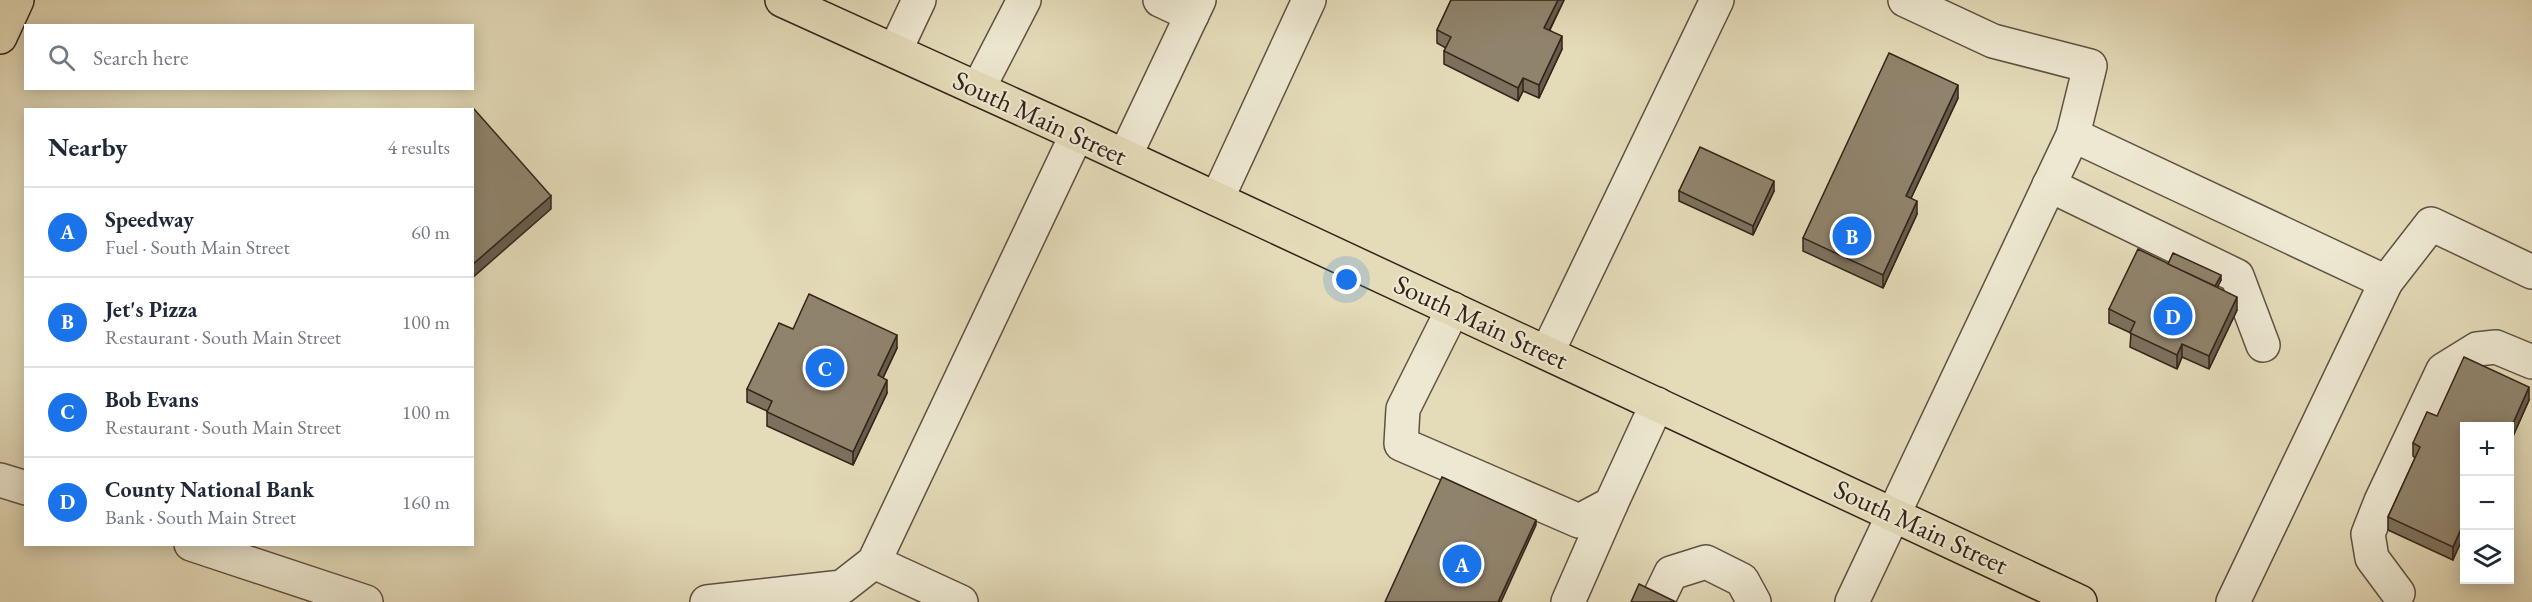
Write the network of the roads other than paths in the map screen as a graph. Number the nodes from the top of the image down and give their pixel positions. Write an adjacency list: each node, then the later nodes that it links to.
1 (17, 0): 10 (main road)
2 (782, 0): 11 (main road, South Main Street)
3 (920, 0): 11 (lane)
4 (1024, 0): 12 (lane)
5 (1160, 0): 9 (lane)
6 (1309, 0): 17 (lane)
7 (1717, 0): 22 (lane)
8 (1905, 0): 14 (lane)
9 (1196, 8): 15 (lane)
10 (0, 37)
11 (895, 51): 12 (main road, South Main Street)
12 (978, 89): 13 (main road, South Main Street)
13 (1077, 134): 15 (main road, South Main Street); 30 (lane)
14 (2073, 135): 16 (lane); 19 (lane)
15 (1125, 156): 17 (main road, South Main Street)
16 (2049, 185): 21 (lane); 28 (lane)
17 (1217, 199): 20 (main road, South Main Street)
18 (2532, 272): 19 (lane)
19 (2386, 282): 40 (lane)
20 (1453, 309): 22 (main road, South Main Street); 27 (lane)
21 (2263, 345)
22 (1546, 353): 24 (main road, South Main Street)
23 (2532, 362): 31 (lane)
24 (1657, 404): 27 (lane); 28 (main road, South Main Street)
25 (0, 480): 26 (lane)
26 (24, 488)
27 (1611, 504): 35 (lane)
28 (1894, 514): 38 (lane); 39 (main road, South Main Street)
29 (197, 546): 32 (lane)
30 (874, 562): 33 (lane); 34 (lane)
31 (2398, 593)
32 (366, 602)
33 (707, 602)
34 (962, 602)
35 (1568, 602)
36 (1657, 602): 37 (lane)
37 (1754, 602)
38 (1852, 602)
39 (2080, 602)
40 (2233, 602)

